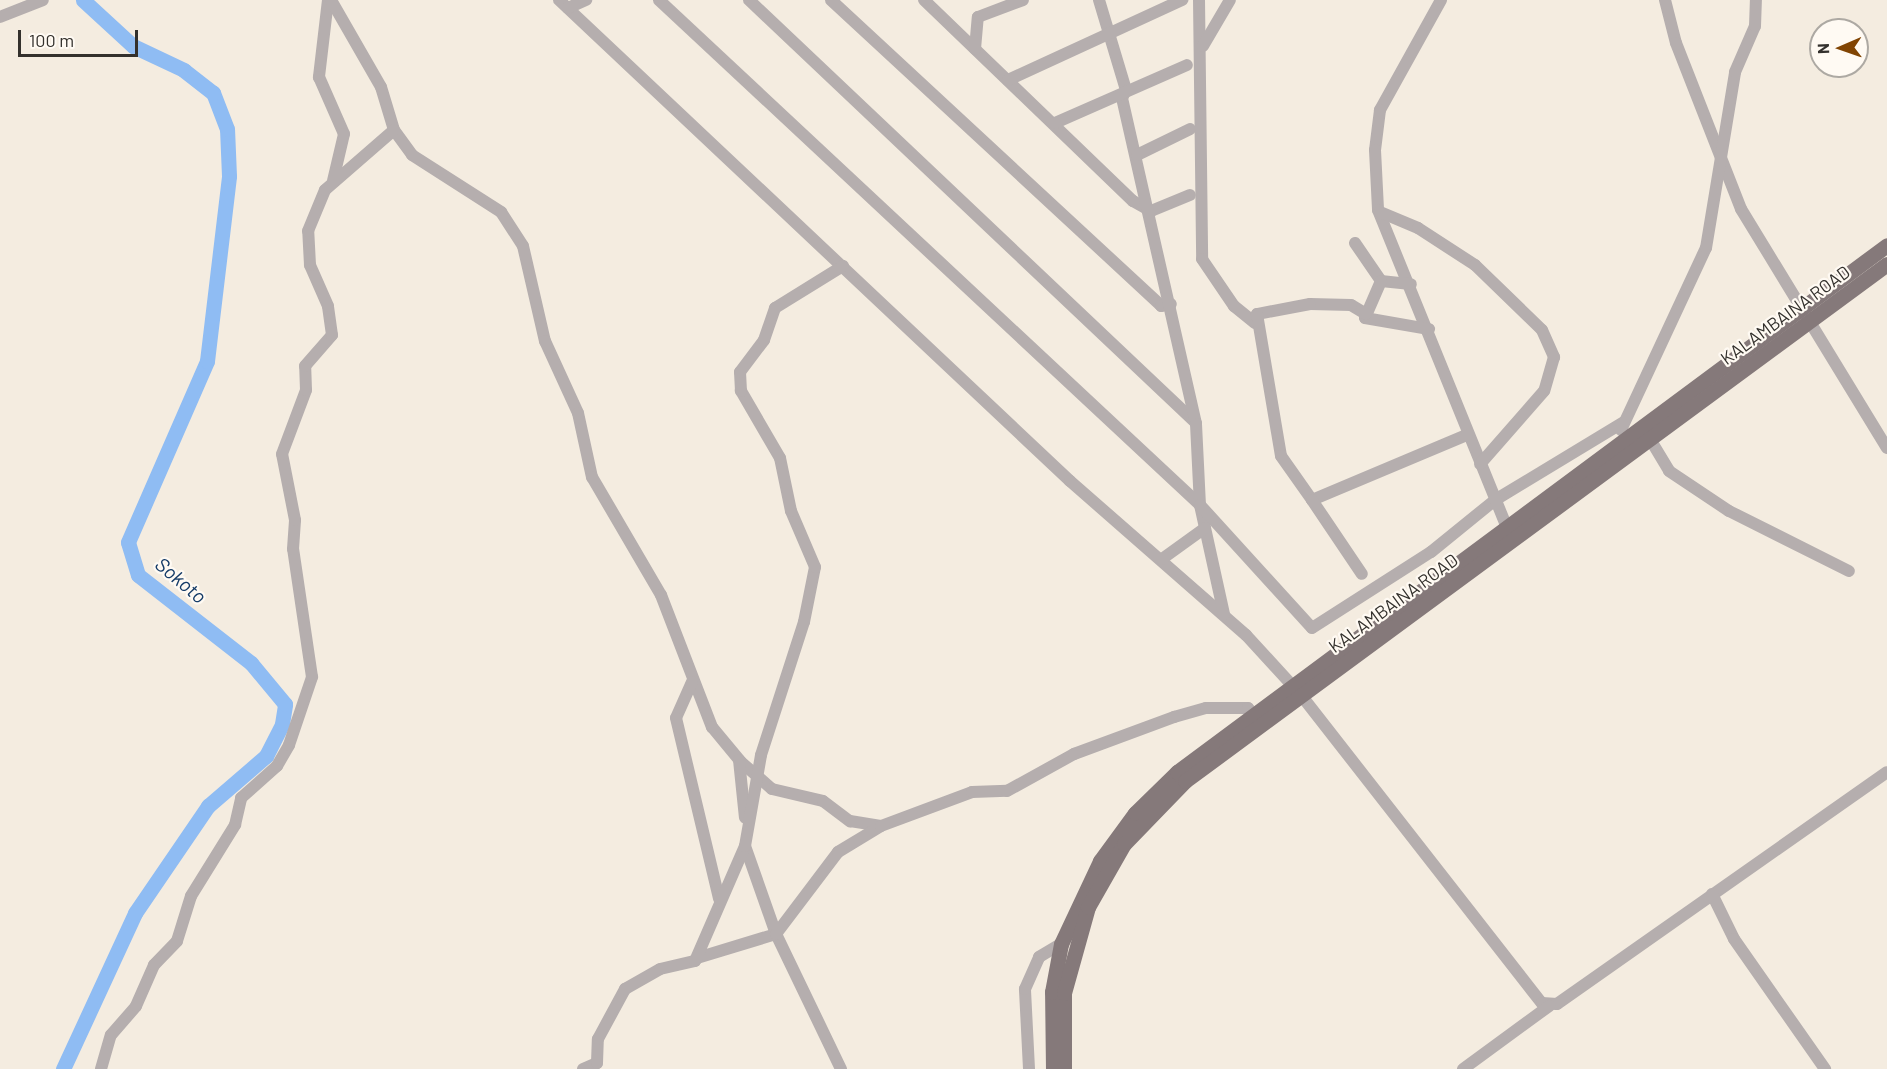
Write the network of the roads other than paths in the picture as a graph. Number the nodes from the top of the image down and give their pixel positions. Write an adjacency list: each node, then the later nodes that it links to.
1 (43, 0): 17 (street)
2 (329, 0): 26 (street); 29 (street)
3 (586, 0): 16 (street)
4 (659, 0): 53 (street)
5 (749, 0): 45 (street)
6 (831, 0): 39 (street)
7 (924, 0): 20 (street)
8 (1023, 0): 20 (street)
9 (1099, 0): 18 (street)
10 (1182, 0): 18 (street)
11 (1199, 0): 19 (street)
12 (1230, 0): 19 (street)
13 (1442, 0): 32 (street)
14 (1665, 0): 28 (street)
15 (1756, 0): 28 (street)
16 (564, 4): 36 (street)
17 (0, 17)
18 (1109, 34): 22 (street); 23 (street)
19 (1203, 46): 42 (street)
20 (975, 49): 22 (street)
21 (1187, 65): 23 (street)
22 (1008, 80): 24 (street)
23 (1126, 90): 24 (street); 27 (street)
24 (1055, 123): 31 (street)
25 (1190, 129): 27 (street)
26 (394, 130): 29 (street); 60 (street)
27 (1137, 155): 31 (street)
28 (1722, 165): 41 (street); 44 (street)
29 (332, 182): 75 (street)
30 (1190, 195): 31 (street)
31 (1151, 211): 39 (street)
32 (1380, 212): 38 (street); 50 (street)
33 (1355, 243): 37 (street)
34 (1887, 245): 41 (main road)
35 (1887, 264): 41 (main road, KALAMBAINA ROAD)
36 (843, 266): 56 (street); 65 (street)
37 (1381, 281): 38 (street); 40 (street)
38 (1411, 284): 43 (street)
39 (1171, 304): 45 (street)
40 (1366, 314): 42 (street); 43 (street)
41 (1804, 316): 47 (main road); 48 (main road, KALAMBAINA ROAD); 49 (street)
42 (1255, 323): 51 (street)
43 (1429, 329): 46 (street)
44 (1622, 423): 47 (street); 52 (street)
45 (1196, 424): 53 (street)
46 (1467, 435): 50 (street); 51 (street)
47 (1624, 439): 54 (main road)
48 (1650, 439): 57 (street); 61 (main road, KALAMBAINA ROAD)
49 (1887, 448)
50 (1480, 464): 52 (street)
51 (1312, 500): 58 (street)
52 (1495, 500): 53 (street); 54 (street)
53 (1200, 505): 55 (street)
54 (1507, 526): 61 (main road)
55 (1205, 528): 56 (street); 59 (street)
56 (1162, 559): 59 (street)
57 (1849, 571)
58 (1362, 574)
59 (1224, 614): 61 (street)
60 (692, 682): 63 (street); 70 (street)
61 (1296, 691): 62 (main road, KALAMBAINA ROAD); 74 (street)
62 (1257, 720): 67 (street); 72 (main road); 80 (main road, KALAMBAINA ROAD)
63 (739, 760): 65 (street); 66 (street)
64 (1887, 772): 69 (street)
65 (756, 775): 66 (street); 67 (street)
66 (747, 825): 68 (street)
67 (881, 826): 71 (street)
68 (745, 846): 70 (street); 71 (street)
69 (1712, 894): 74 (street); 82 (street)
70 (719, 899): 73 (street)
71 (776, 934): 73 (street); 77 (street)
72 (1061, 944): 78 (street); 79 (main road)
73 (698, 958): 76 (street)
74 (1549, 1006): 81 (street)
75 (102, 1069)
76 (583, 1069)
77 (841, 1069)
78 (1029, 1069)
79 (1053, 1069)
80 (1064, 1069)
81 (1464, 1069)
82 (1825, 1069)

